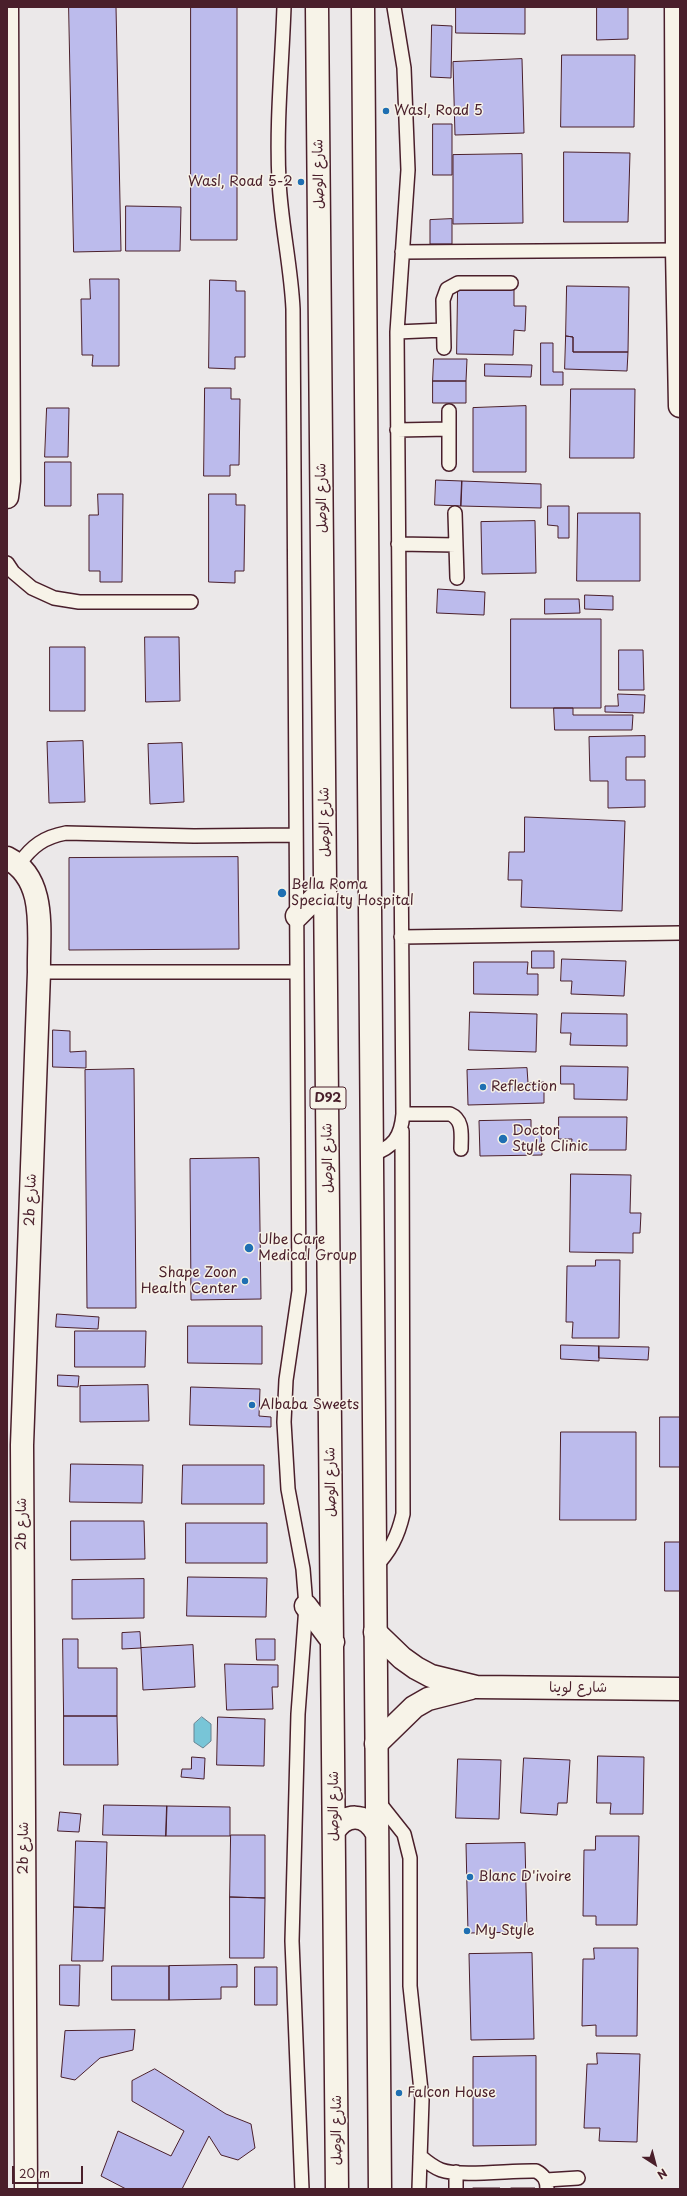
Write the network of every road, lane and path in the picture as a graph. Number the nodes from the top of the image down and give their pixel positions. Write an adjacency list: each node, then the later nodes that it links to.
1 (7, 7): 7 (main road)
2 (284, 7): 27 (lane)
3 (317, 7): 29 (main road, شارع الوصل / D92)
4 (362, 7): 38 (main road)
5 (394, 7): 10 (lane)
6 (676, 7): 9 (main road)
7 (8, 213): 8 (main road)
8 (8, 243): 20 (main road)
9 (677, 250): 10 (lane); 15 (main road)
10 (402, 252): 13 (lane)
11 (511, 283): 12 (lane)
12 (444, 330): 13 (lane); 14 (lane)
13 (396, 332): 18 (lane)
14 (444, 348)
15 (680, 406)
16 (449, 411): 17 (lane)
17 (449, 429): 18 (lane); 19 (lane)
18 (397, 430): 22 (lane)
19 (449, 464)
20 (7, 497)
21 (455, 513): 23 (lane)
22 (398, 544): 23 (lane); 32 (lane)
23 (456, 545): 25 (lane)
24 (7, 563): 26 (lane)
25 (457, 578)
26 (191, 602)
27 (296, 835): 28 (lane); 30 (lane)
28 (13, 861): 33 (main road, 2b شارع)
29 (326, 887): 30 (main road); 42 (main road, شارع الوصل / D92)
30 (297, 916): 34 (lane)
31 (680, 933): 32 (lane)
32 (401, 937): 35 (lane)
33 (39, 972): 34 (lane); 53 (main road, 2b شارع)
34 (297, 972): 40 (lane)
35 (403, 1114): 36 (lane); 37 (lane)
36 (402, 1128): 38 (lane); 39 (lane)
37 (461, 1149)
38 (372, 1155): 39 (main road)
39 (374, 1568): 41 (main road)
40 (306, 1606): 42 (main road); 54 (lane)
41 (375, 1632): 43 (main road, شارع لوينا); 45 (main road)
42 (333, 1642): 47 (main road, شارع الوصل / D92)
43 (476, 1687): 44 (main road, شارع لوينا); 45 (main road, شارع لوينا)
44 (680, 1689)
45 (376, 1744): 46 (main road)
46 (376, 1799): 48 (main road); 49 (lane)
47 (334, 1831): 48 (main road); 55 (main road, شارع الوصل / D92)
48 (376, 1832): 56 (main road)
49 (420, 2156): 50 (lane); 57 (lane)
50 (456, 2172): 52 (lane); 58 (lane)
51 (578, 2178): 52 (lane)
52 (547, 2185)
53 (26, 2189)
54 (302, 2189)
55 (337, 2189)
56 (380, 2189)
57 (419, 2189)
58 (456, 2189)

